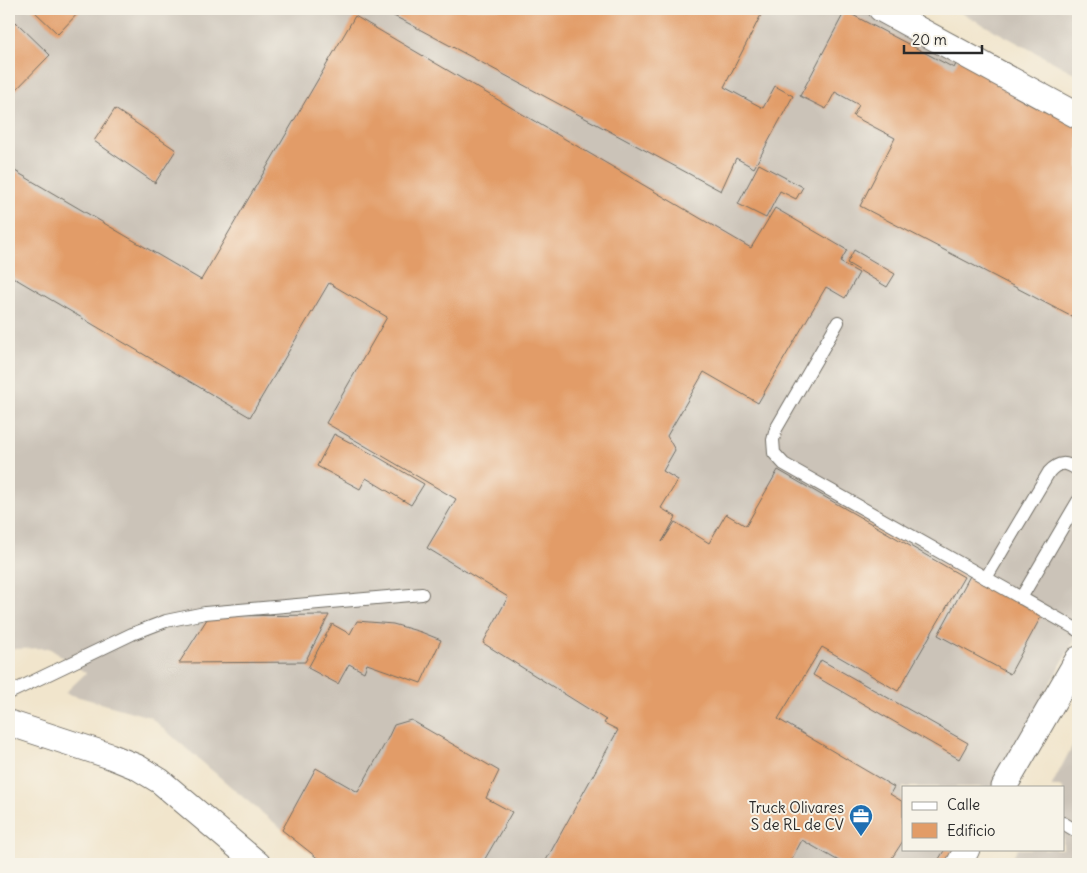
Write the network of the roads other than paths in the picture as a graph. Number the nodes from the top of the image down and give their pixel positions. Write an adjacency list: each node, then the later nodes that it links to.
1 (880, 9): 2 (street)
2 (1078, 116)
3 (838, 322): 6 (lane)
4 (1078, 470): 6 (lane)
5 (1078, 501): 8 (lane)
6 (986, 578): 8 (lane)
7 (422, 594): 11 (lane)
8 (1021, 598): 9 (lane)
9 (1078, 630)
10 (1078, 659): 13 (street)
11 (9, 693)
12 (9, 723): 17 (street)
13 (1005, 786)
14 (1064, 824): 15 (lane)
15 (1078, 832)
16 (967, 850): 18 (street)
17 (258, 864)
18 (959, 864)

